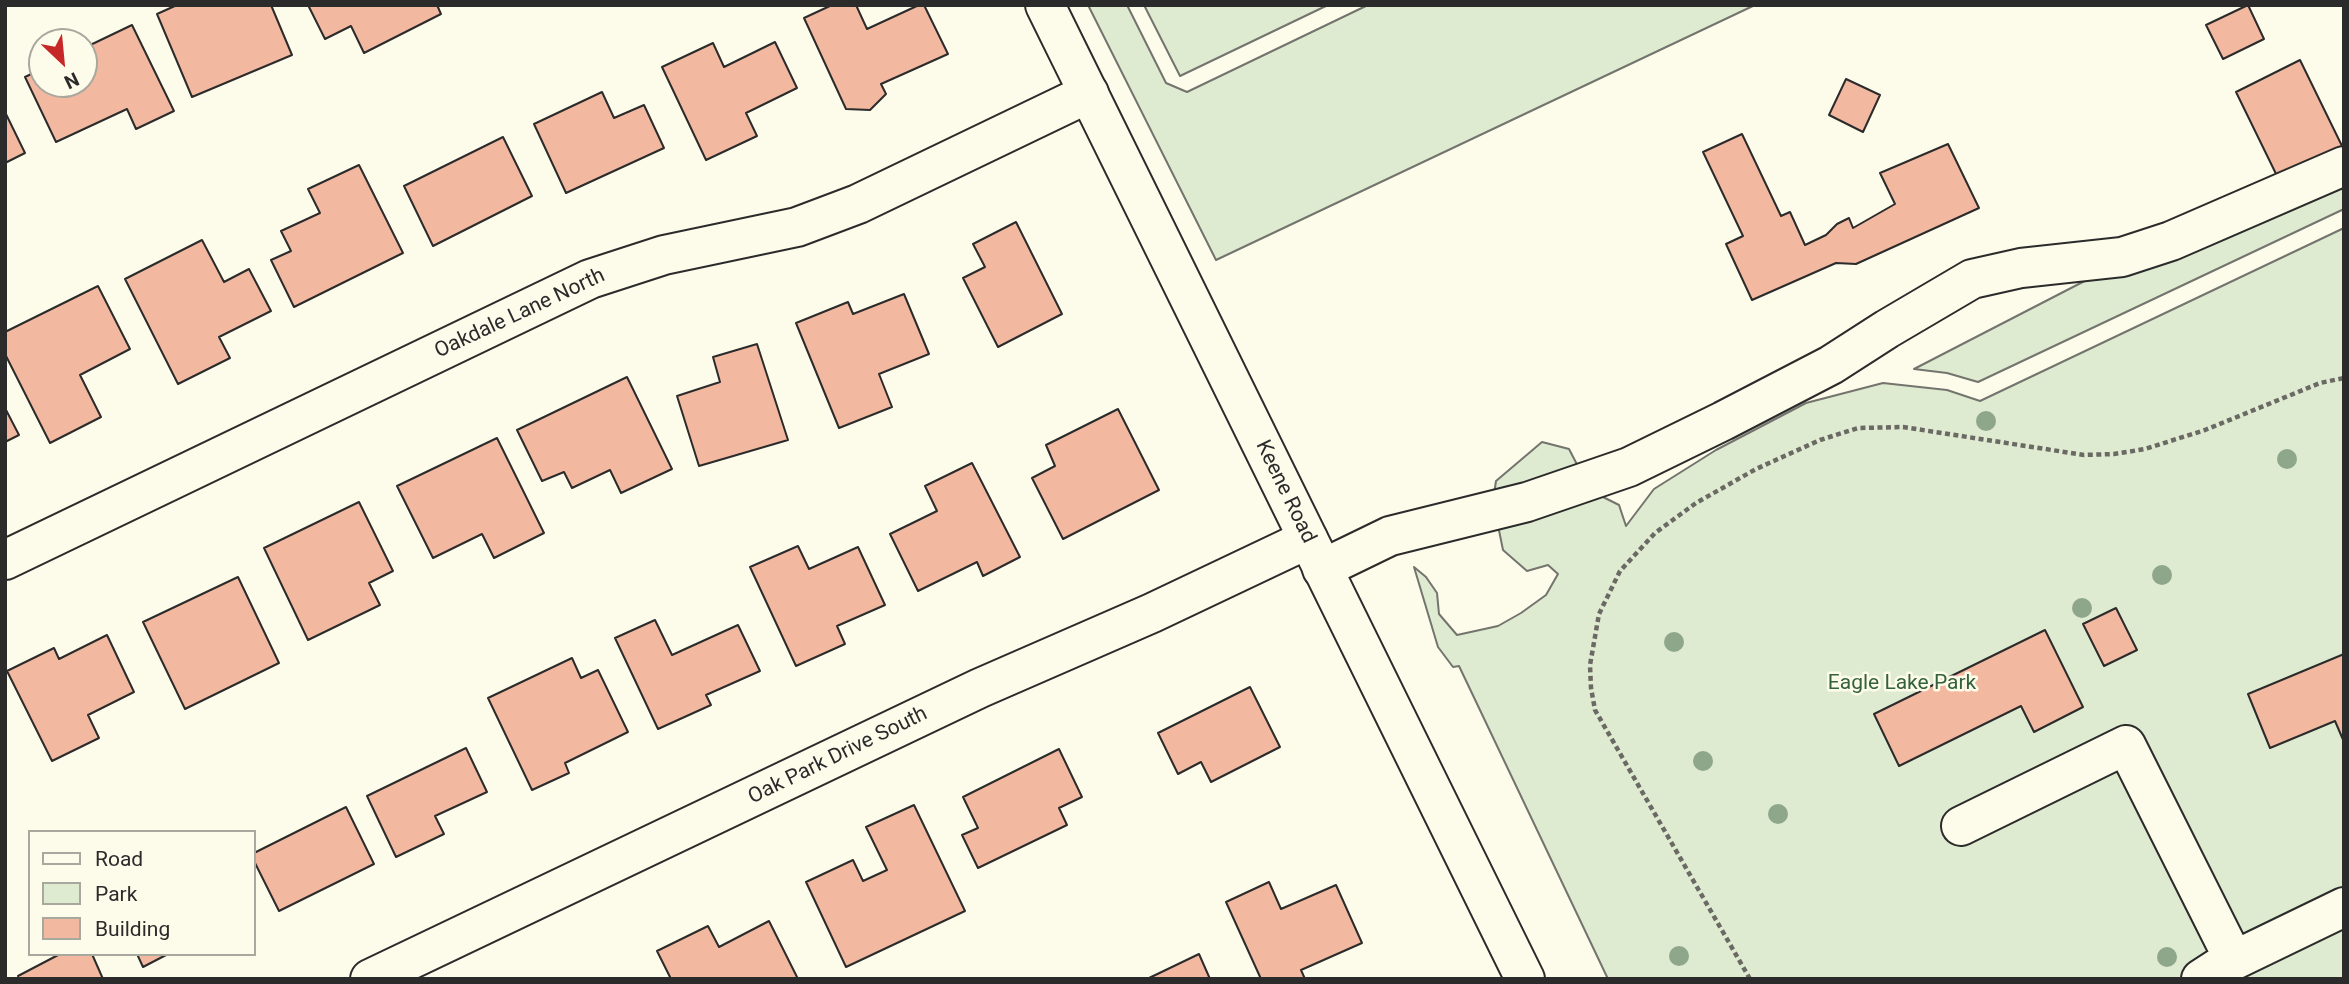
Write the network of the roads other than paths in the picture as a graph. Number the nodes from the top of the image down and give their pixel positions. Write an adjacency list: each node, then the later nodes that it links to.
1 (1045, 5): 2 (street, Keene Road)
2 (1089, 93): 4 (street, Keene Road); 5 (street, Oakdale Lane North)
3 (2344, 166): 4 (street, Oak Park Drive South)
4 (1315, 554): 9 (street, Oak Park Drive South); 10 (street, Keene Road)
5 (5, 560)
6 (1961, 826): 8 (street)
7 (2344, 907): 8 (street)
8 (2234, 960): 11 (street)
9 (370, 979)
10 (1525, 979)
11 (2201, 979)

